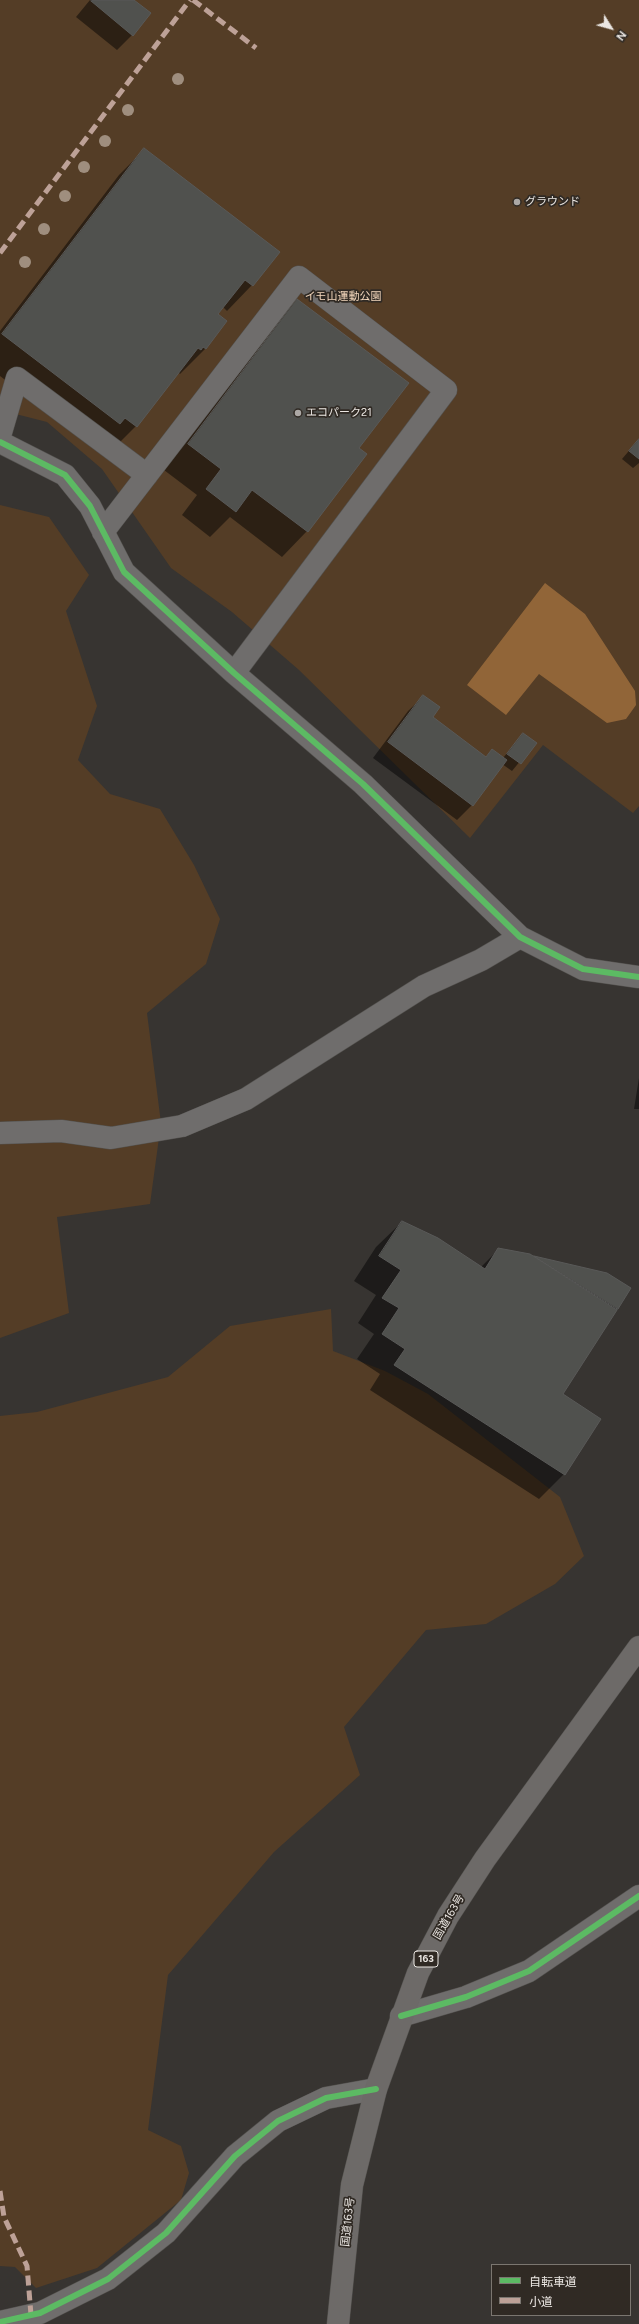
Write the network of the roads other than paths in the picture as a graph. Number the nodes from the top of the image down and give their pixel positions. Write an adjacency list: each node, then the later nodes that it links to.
1 (0, 436): 3 (street)
2 (0, 442): 4 (street)
3 (147, 475): 4 (street); 5 (street)
4 (103, 532): 5 (street)
5 (234, 673): 6 (street)
6 (520, 936): 7 (street); 8 (street)
7 (639, 977)
8 (0, 1133)
9 (639, 1647): 11 (highway, 国道163号 / 163)
10 (639, 1896): 11 (street)
11 (401, 2016): 12 (highway, 国道163号 / 163)
12 (376, 2089): 13 (street); 14 (highway, 国道163号 / 163)
13 (0, 2322)
14 (338, 2324)

